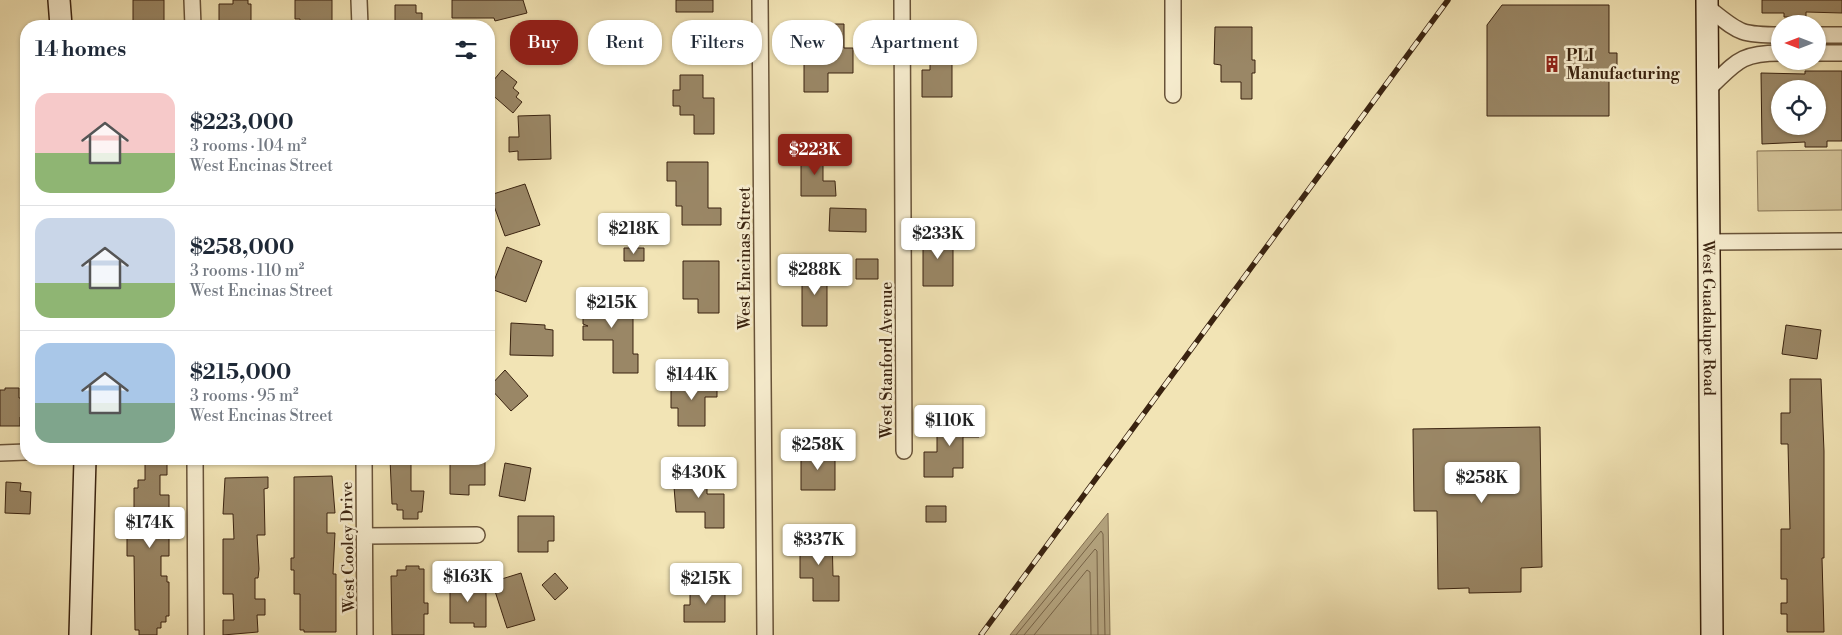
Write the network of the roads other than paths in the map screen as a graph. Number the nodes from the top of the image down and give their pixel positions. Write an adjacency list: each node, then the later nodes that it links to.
1 (59, 0): 8 (main road)
2 (192, 0): 9 (street)
3 (360, 0): 10 (street)
4 (760, 0): 32 (street, West Encinas Street)
5 (902, 0): 21 (street, West Stanford Avenue)
6 (1173, 0): 18 (street)
7 (1707, 4): 11 (street); 17 (main road, West Guadalupe Road)
8 (61, 20)
9 (192, 20)
10 (360, 20)
11 (1771, 35)
12 (1826, 35): 13 (street)
13 (1842, 35)
14 (1771, 53): 17 (street)
15 (1826, 53): 16 (street)
16 (1842, 53)
17 (1708, 89): 20 (main road, West Guadalupe Road)
18 (1173, 95)
19 (1842, 241): 20 (street)
20 (1708, 242): 33 (main road, West Guadalupe Road)
21 (904, 450)
22 (0, 452): 23 (street)
23 (20, 452)
24 (85, 465): 29 (main road)
25 (195, 465): 30 (street)
26 (364, 465): 28 (street, West Cooley Drive)
27 (477, 535): 28 (street)
28 (364, 536): 31 (street, West Cooley Drive)
29 (80, 635)
30 (196, 635)
31 (365, 635)
32 (765, 635)
33 (1712, 635)

